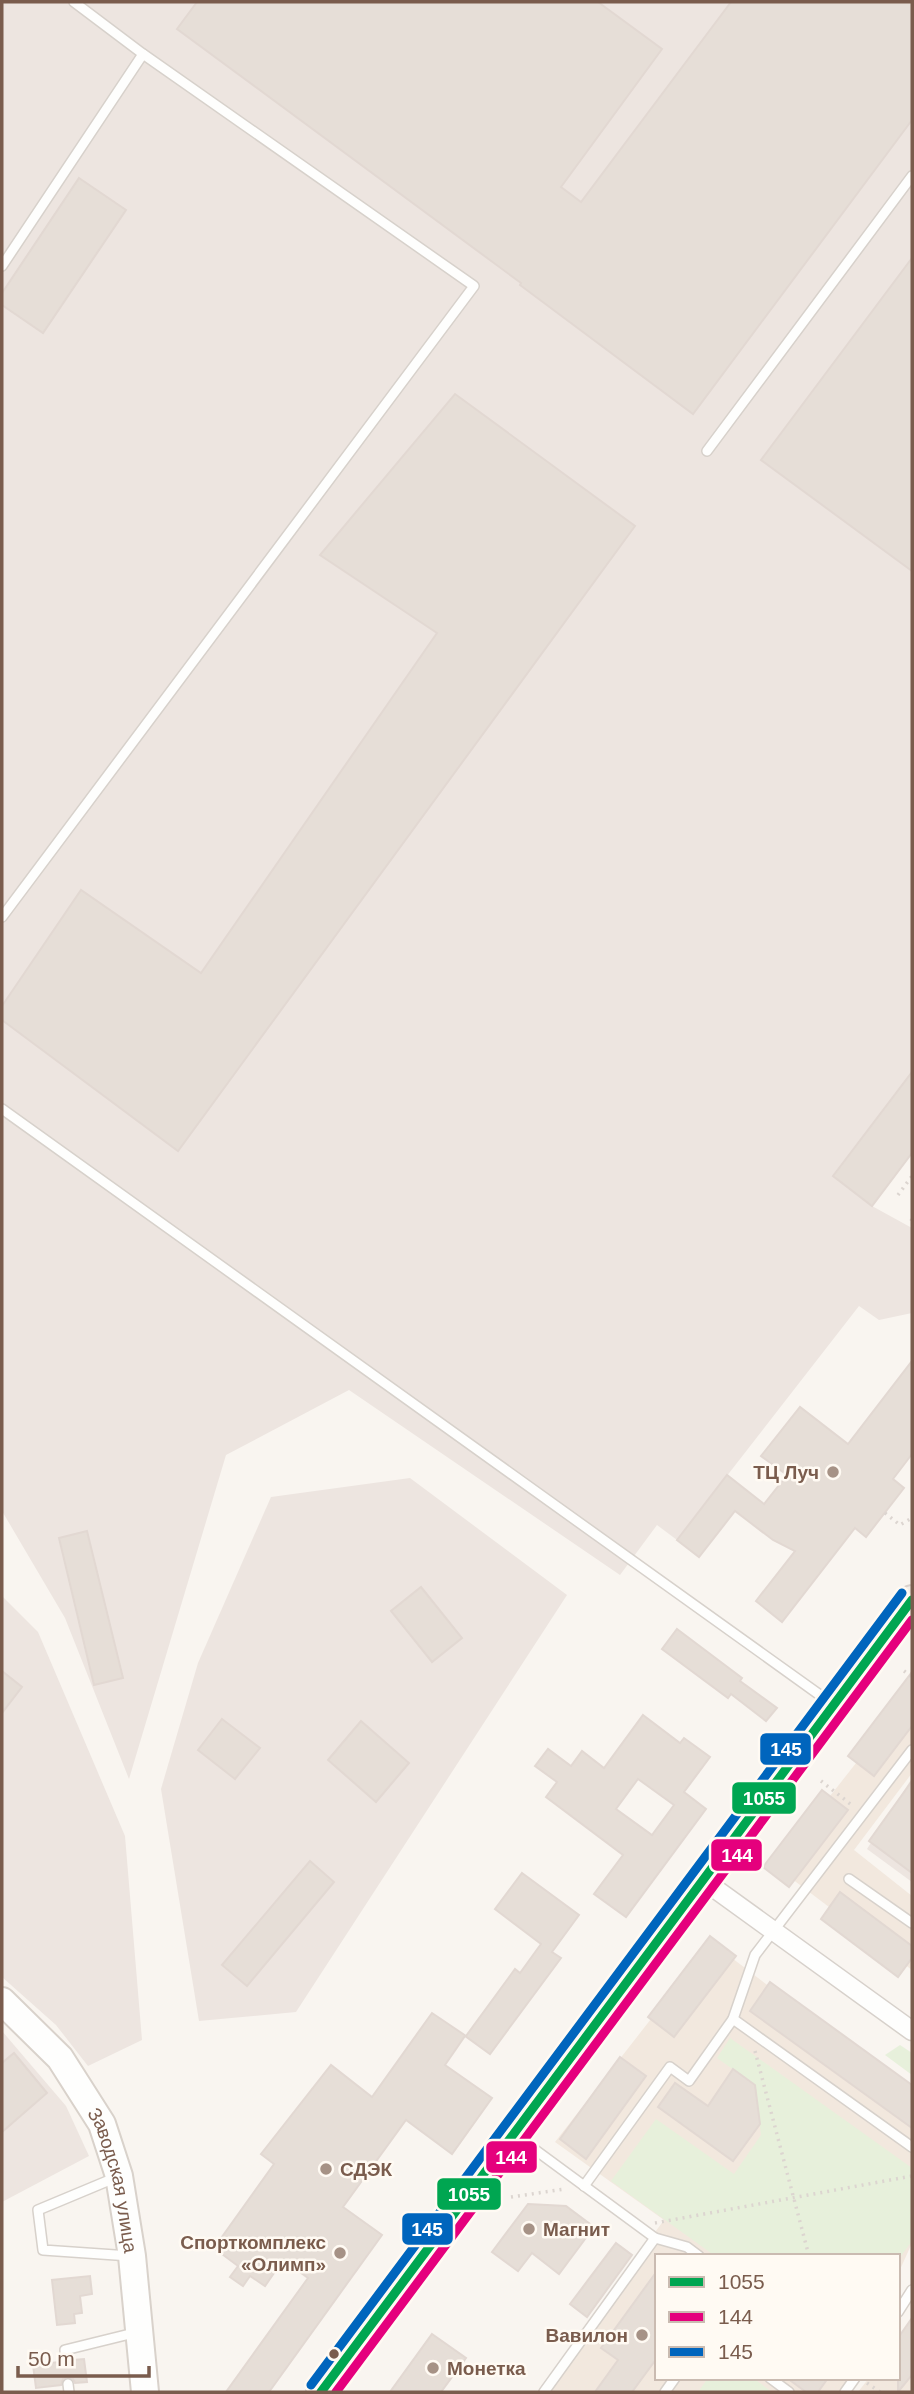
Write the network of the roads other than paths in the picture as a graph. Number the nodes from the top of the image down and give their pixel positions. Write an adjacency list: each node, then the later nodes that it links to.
1 (75, 2): 2 (lane)
2 (143, 54): 4 (lane); 6 (lane)
3 (912, 176): 5 (lane)
4 (2, 266)
5 (707, 451)
6 (2, 917)
7 (2, 1109): 9 (lane)
8 (912, 1600): 9 (main road)
9 (834, 1705): 11 (main road)
10 (912, 1750): 14 (lane)
11 (703, 1880): 14 (street); 18 (main road)
12 (849, 1880): 13 (lane)
13 (912, 1923)
14 (774, 1931): 16 (lane); 17 (street)
15 (2, 2001): 20 (street, Заводская улица)
16 (733, 2019): 19 (lane); 21 (lane)
17 (910, 2024)
18 (514, 2134): 21 (lane); 31 (main road)
19 (912, 2147)
20 (119, 2176): 24 (street, Заводская улица); 24 (lane)
21 (584, 2186): 22 (lane)
22 (655, 2238): 23 (lane); 32 (lane)
23 (696, 2254)
24 (132, 2256): 27 (street, Заводская улица)
25 (912, 2290): 26 (lane)
26 (900, 2309)
27 (139, 2332): 28 (lane); 30 (street, Заводская улица)
28 (66, 2361)
29 (773, 2380): 33 (lane)
30 (145, 2392)
31 (321, 2392)
32 (544, 2392)
33 (789, 2392)

